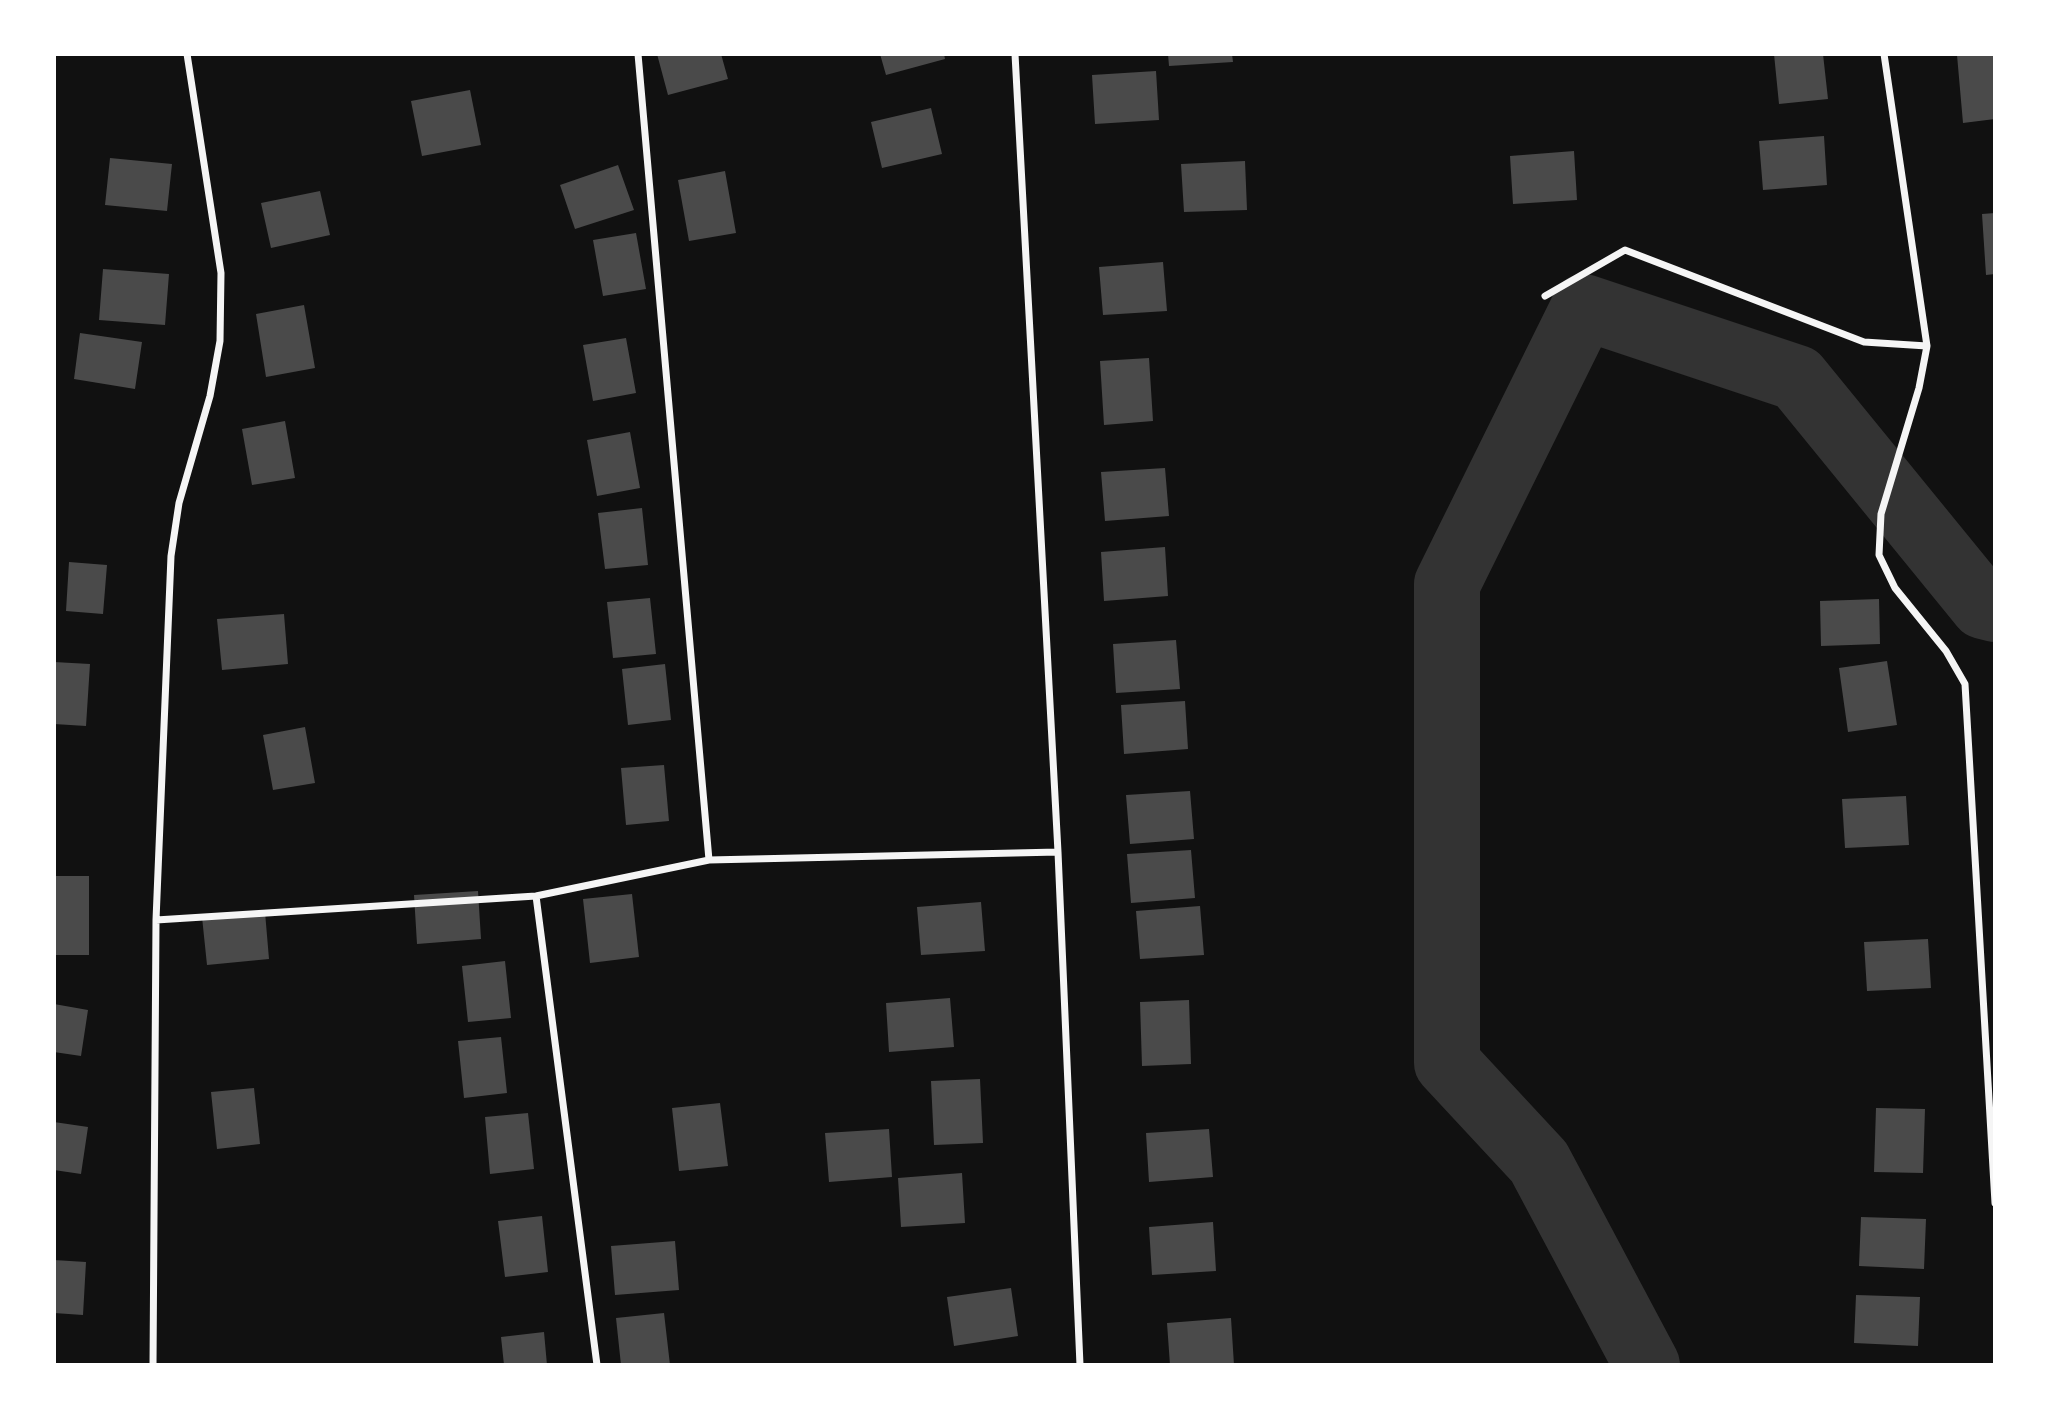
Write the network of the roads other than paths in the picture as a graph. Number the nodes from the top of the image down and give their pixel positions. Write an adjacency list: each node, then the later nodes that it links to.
1 (187, 54): 10 (street)
2 (638, 54): 8 (street)
3 (1015, 54): 7 (street)
4 (1884, 54): 6 (street)
5 (1545, 296): 6 (street)
6 (1927, 346): 11 (street)
7 (1058, 852): 8 (street); 14 (street)
8 (709, 860): 9 (street)
9 (536, 896): 10 (street); 13 (street)
10 (156, 920): 12 (street)
11 (1995, 1203)
12 (153, 1365)
13 (597, 1365)
14 (1080, 1365)

